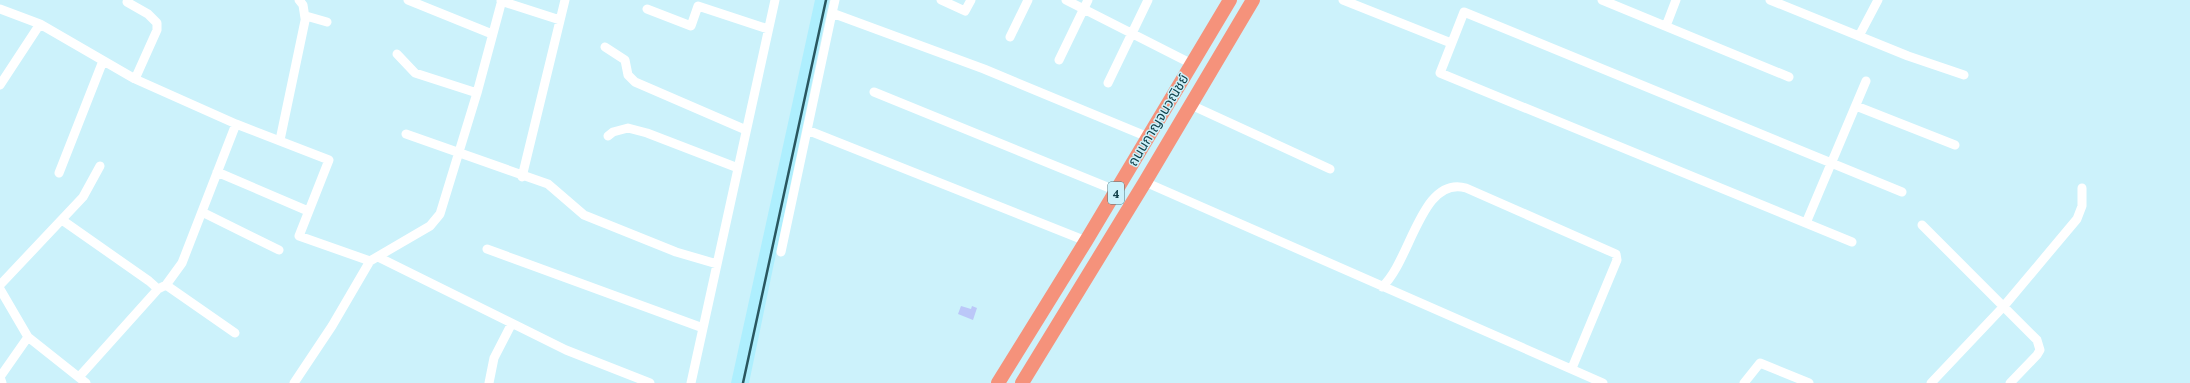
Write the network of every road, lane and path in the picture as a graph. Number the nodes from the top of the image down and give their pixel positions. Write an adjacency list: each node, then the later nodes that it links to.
1 (299, 0): 25 (street)
2 (408, 0): 31 (street)
3 (501, 0): 26 (street); 31 (street)
4 (566, 0): 26 (street)
5 (775, 0): 30 (street)
6 (835, 0): 24 (street)
7 (941, 0): 8 (street)
8 (971, 0)
9 (1028, 0): 34 (street)
10 (1066, 0): 22 (street)
11 (1088, 0): 22 (street)
12 (1148, 0): 32 (street)
13 (1230, 0): 40 (highway, ถนนกาญจนวณิชย์ / 4)
14 (1253, 0): 49 (highway, ถนนกาญจนวณิชย์ / 4)
15 (1343, 0): 35 (street)
16 (1602, 0): 29 (street)
17 (1676, 0): 29 (street)
18 (1770, 0): 33 (street)
19 (1875, 1): 33 (street)
20 (127, 2): 43 (street)
21 (0, 9): 28 (street)
22 (1084, 9): 32 (street); 38 (street)
23 (647, 10): 30 (street)
24 (832, 13): 53 (street); 56 (street)
25 (305, 18): 27 (street); 57 (street)
26 (560, 20): 66 (street)
27 (327, 22)
28 (40, 24): 39 (street); 46 (street)
29 (1666, 26): 42 (street)
30 (768, 29): 52 (street)
31 (492, 34): 48 (street)
32 (1133, 34): 40 (street); 45 (street)
33 (1859, 36): 41 (street)
34 (1010, 37)
35 (1451, 43): 60 (street); 74 (street)
36 (605, 47): 52 (street)
37 (397, 54): 48 (street)
38 (1059, 60)
39 (103, 61): 43 (street); 65 (street)
40 (1192, 64): 56 (highway, ถนนกาญจนวณิชย์ / 4)
41 (1964, 75)
42 (1789, 77)
43 (135, 79): 51 (street)
44 (1866, 81): 50 (street)
45 (1108, 83)
46 (0, 85)
47 (874, 92): 69 (street)
48 (477, 93): 59 (street)
49 (1191, 105): 63 (street); 67 (highway, ถนนกาญจนวณิชย์ / 4)
50 (1856, 106): 58 (street); 60 (street)
51 (236, 124): 57 (street); 64 (street)
52 (746, 130): 62 (street)
53 (807, 130): 76 (street); 80 (street)
54 (406, 134): 59 (street)
55 (608, 136): 62 (street)
56 (1148, 137): 69 (highway, ถนนกาญจนวณิชย์ / 4)
57 (280, 140): 71 (street)
58 (1955, 145)
59 (459, 154): 66 (street); 81 (street)
60 (1831, 164): 70 (street); 74 (street)
61 (100, 166): 73 (street)
62 (738, 168): 82 (street)
63 (1330, 169)
64 (217, 172): 71 (street); 72 (street)
65 (59, 173)
66 (522, 177): 82 (street)
67 (1145, 182): 85 (street); 101 (highway, ถนนกาญจนวณิชย์ / 4)
68 (2082, 188): 87 (street)
69 (1117, 191): 76 (highway, ถนนกาญจนวณิชย์ / 4)
70 (1902, 192)
71 (308, 211): 81 (street)
72 (202, 212): 79 (street); 84 (street)
73 (62, 220): 83 (street); 84 (street)
74 (1806, 223): 77 (street)
75 (1922, 225): 87 (street)
76 (1086, 241): 100 (highway, ถนนกาญจนวณิชย์ / 4)
77 (1852, 242)
78 (486, 249): 89 (street)
79 (279, 250)
80 (781, 252)
81 (374, 259): 88 (street); 96 (street)
82 (717, 264): 89 (street)
83 (0, 284)
84 (162, 287): 90 (street); 93 (street)
85 (1382, 287): 92 (street); 92 (street)
86 (0, 289): 91 (street)
87 (2004, 306): 105 (street); 106 (street)
88 (511, 325): 97 (street); 98 (street)
89 (703, 328): 99 (street)
90 (235, 333)
91 (28, 337): 93 (street); 94 (street)
92 (1572, 368): 102 (street)
93 (79, 377): 95 (street)
94 (2, 383)
95 (86, 383)
96 (294, 383)
97 (489, 383)
98 (650, 383)
99 (691, 383)
100 (998, 383)
101 (1022, 383)
102 (1603, 383)
103 (1744, 383): 104 (street)
104 (1809, 383)
105 (1931, 383)
106 (2010, 383)

